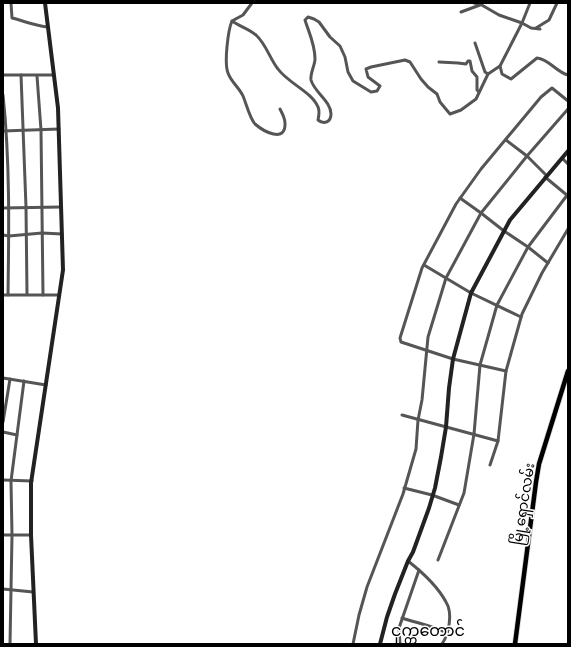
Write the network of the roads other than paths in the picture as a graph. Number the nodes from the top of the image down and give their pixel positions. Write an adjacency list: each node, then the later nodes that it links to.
1 (11, 3): 11 (street)
2 (45, 3): 11 (main road)
3 (252, 3): 9 (street)
4 (474, 3): 7 (street)
5 (530, 3): 10 (street)
6 (557, 3): 12 (street)
7 (480, 4): 8 (street); 10 (street)
8 (460, 12)
9 (232, 21): 23 (street); 26 (street)
10 (522, 23): 12 (street); 16 (street)
11 (48, 27): 20 (main road)
12 (536, 28): 13 (street)
13 (540, 29)
14 (475, 43): 17 (street)
15 (439, 62): 23 (street)
16 (500, 66): 17 (street); 21 (street)
17 (488, 74): 23 (street)
18 (3, 75): 19 (street)
19 (21, 75): 22 (street); 31 (street)
20 (54, 75): 22 (street); 28 (main road)
21 (568, 75)
22 (37, 76): 29 (street)
23 (479, 92)
24 (3, 95): 30 (street)
25 (568, 101): 32 (street)
26 (280, 109)
27 (568, 109): 34 (street)
28 (59, 129): 29 (street); 42 (main road)
29 (41, 130): 31 (street); 41 (street)
30 (5, 131): 31 (street); 44 (street)
31 (22, 131): 40 (street)
32 (506, 140): 34 (street); 39 (street)
33 (568, 151): 35 (main road)
34 (527, 156): 37 (street); 45 (street)
35 (562, 158): 36 (street); 37 (main road)
36 (568, 164)
37 (546, 176): 38 (street); 47 (main road)
38 (568, 195): 53 (street)
39 (460, 198): 45 (street); 55 (street)
40 (26, 207): 41 (street); 44 (street); 50 (street)
41 (41, 207): 42 (street); 48 (street)
42 (61, 207): 49 (main road)
43 (3, 208): 44 (street)
44 (9, 208): 52 (street)
45 (481, 213): 47 (street); 56 (street)
46 (568, 229): 54 (street)
47 (504, 231): 53 (street); 57 (main road)
48 (42, 233): 49 (street); 50 (street); 61 (street)
49 (62, 234): 62 (main road)
50 (26, 235): 52 (street); 58 (street)
51 (3, 236): 52 (street)
52 (8, 236): 60 (street)
53 (528, 247): 54 (street); 63 (street)
54 (548, 263): 64 (street)
55 (424, 265): 56 (street); 65 (street)
56 (446, 278): 57 (street); 65 (street)
57 (471, 293): 63 (street); 66 (main road)
58 (27, 294): 60 (street); 61 (street)
59 (3, 295): 60 (street)
60 (8, 295)
61 (43, 295): 62 (street)
62 (59, 295): 73 (main road)
63 (497, 305): 64 (street); 67 (street)
64 (521, 317): 68 (street)
65 (427, 350): 66 (street); 75 (street)
66 (453, 359): 67 (street); 77 (main road)
67 (480, 365): 68 (street); 79 (street)
68 (506, 371): 81 (street)
69 (568, 371): 106 (main road, မြို့ရှောင်လမ်း)
70 (3, 378): 71 (street)
71 (10, 379): 72 (street); 76 (street)
72 (24, 381): 73 (street); 80 (street)
73 (46, 385): 85 (main road)
74 (402, 415): 75 (street)
75 (418, 420): 77 (street); 86 (street)
76 (3, 422)
77 (446, 427): 79 (street); 87 (main road)
78 (3, 432): 80 (street)
79 (474, 434): 81 (street); 88 (street)
80 (17, 435): 84 (street)
81 (498, 441): 82 (street)
82 (490, 465)
83 (3, 480): 84 (street)
84 (11, 481): 85 (street); 90 (street)
85 (32, 481): 91 (main road)
86 (404, 488): 87 (street); 102 (street)
87 (432, 495): 88 (street); 93 (main road)
88 (459, 505): 92 (street)
89 (3, 535): 90 (street)
90 (12, 535): 91 (street); 96 (street)
91 (32, 536): 97 (main road)
92 (438, 560)
93 (408, 561): 94 (street); 103 (main road)
94 (419, 570): 98 (street); 99 (street)
95 (3, 589): 96 (street)
96 (10, 590): 97 (street); 100 (street)
97 (34, 592): 101 (main road)
98 (402, 618): 99 (street); 104 (street)
99 (447, 633): 105 (street)
100 (10, 644)
101 (36, 644)
102 (353, 644)
103 (380, 644)
104 (400, 644)
105 (442, 644)
106 (515, 644)

